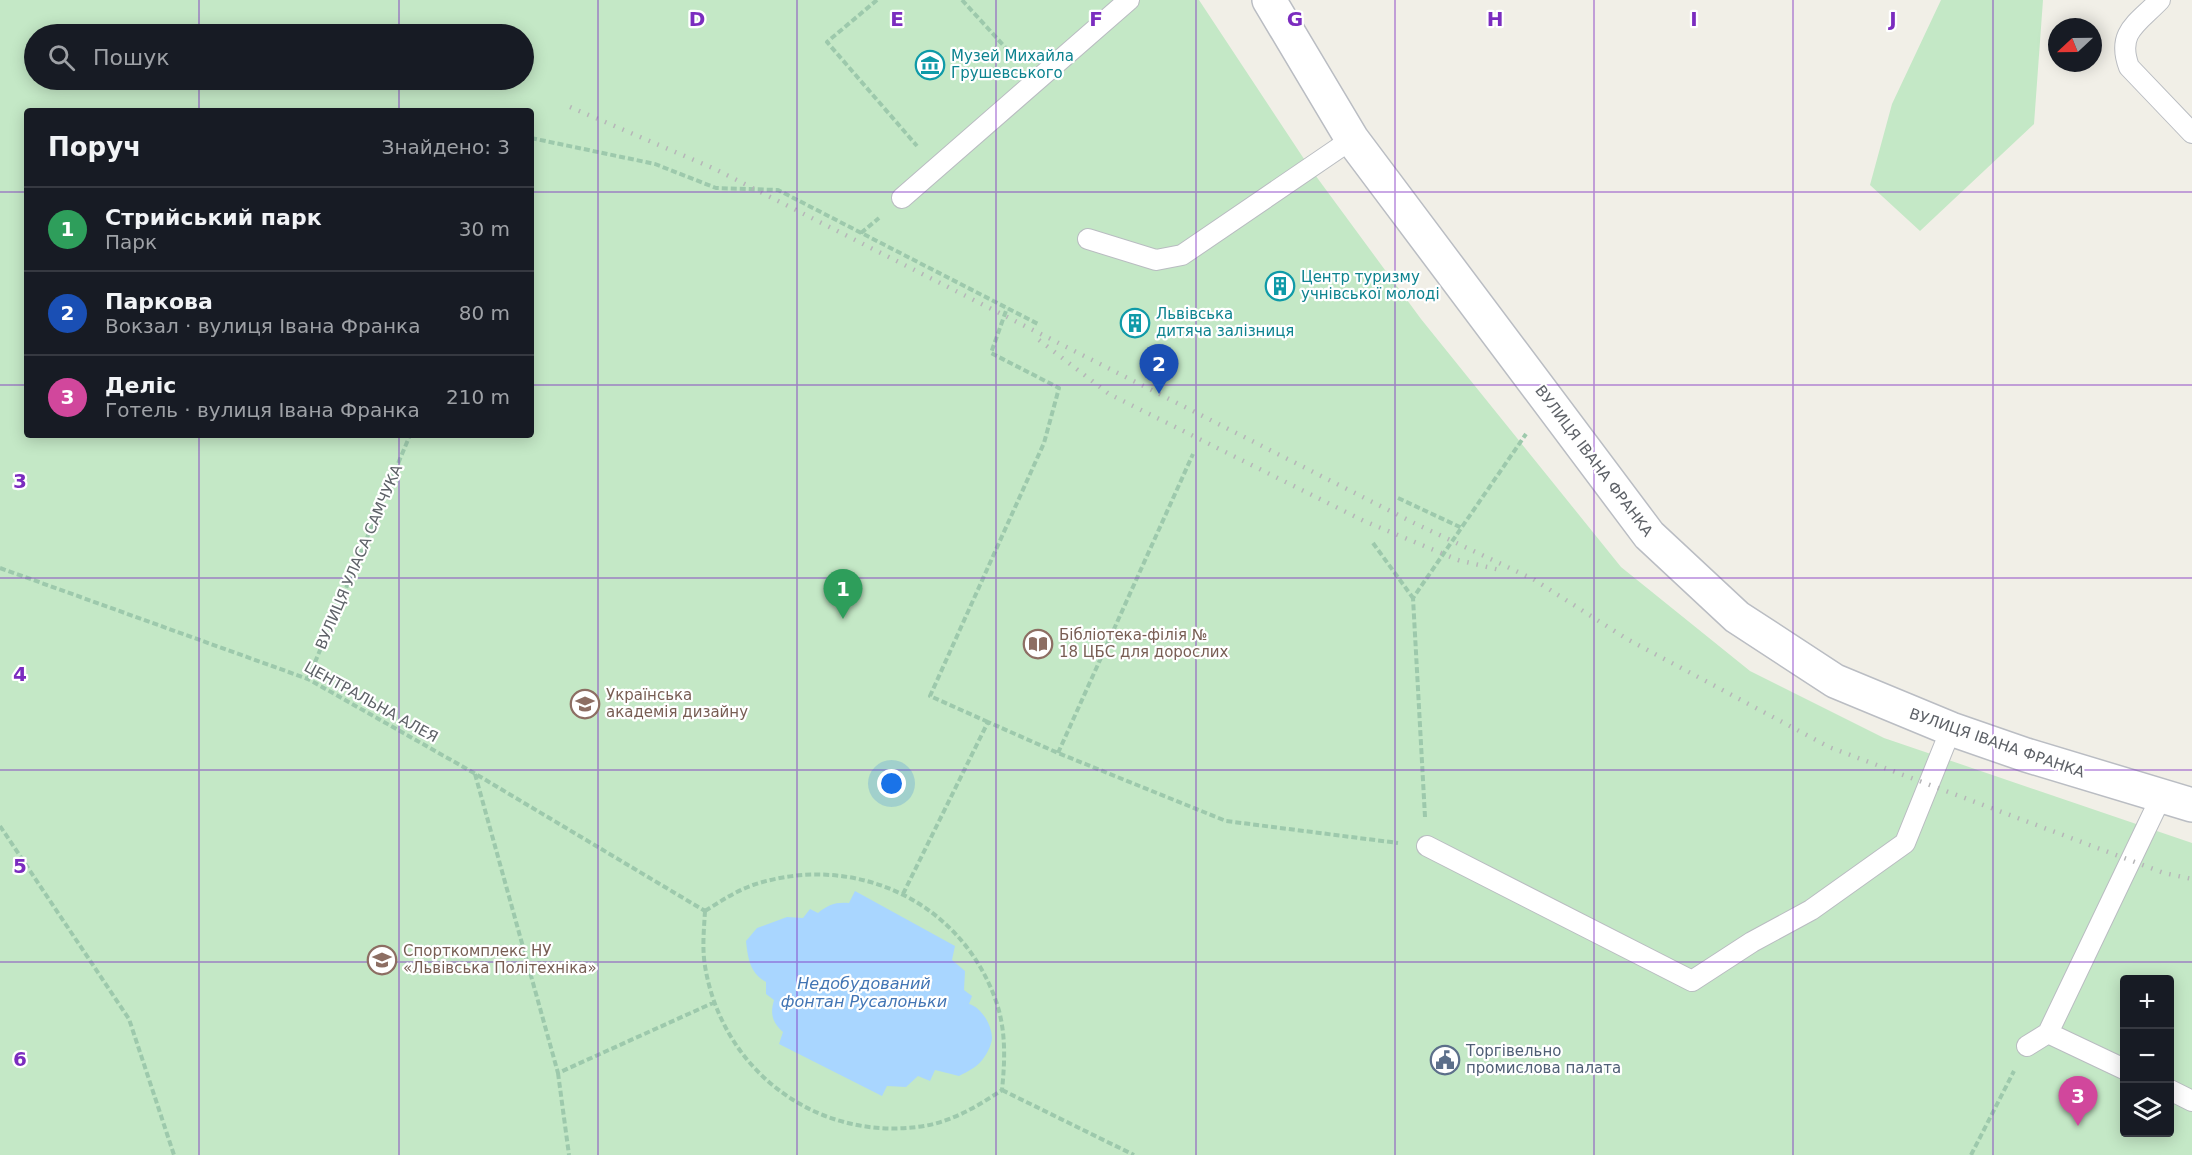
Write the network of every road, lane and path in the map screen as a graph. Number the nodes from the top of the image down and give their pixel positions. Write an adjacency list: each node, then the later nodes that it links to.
1 (877, 0): 10 (path)
2 (962, 0): 6 (path)
3 (1129, 0): 6 (lane)
4 (1269, 0): 9 (main road, ВУЛИЦЯ ІВАНА ФРАНКА)
5 (2160, 0): 7 (lane)
6 (1036, 81): 10 (lane)
7 (2192, 133)
8 (534, 139): 13 (path)
9 (1352, 139): 12 (lane); 15 (main road, ВУЛИЦЯ ІВАНА ФРАНКА)
10 (937, 168): 11 (lane)
11 (902, 198)
12 (1088, 239)
13 (1006, 308): 14 (path); 24 (path)
14 (1040, 325)
15 (1549, 402): 19 (path); 25 (main road, ВУЛИЦЯ ІВАНА ФРАНКА)
16 (409, 438): 23 (path, ВУЛИЦЯ УЛАСА САМЧУКА)
17 (1193, 453): 26 (path)
18 (1398, 498): 19 (path)
19 (1462, 528): 22 (path)
20 (1373, 543): 22 (path)
21 (0, 568): 23 (path, ЦЕНТРАЛЬНА АЛЕЯ)
22 (1413, 598): 30 (path)
23 (308, 679): 27 (path, ЦЕНТРАЛЬНА АЛЕЯ)
24 (988, 722): 26 (path); 31 (path)
25 (1951, 729): 28 (main road, ВУЛИЦЯ ІВАНА ФРАНКА); 30 (lane)
26 (1058, 753): 30 (path)
27 (474, 773): 32 (path, ЦЕНТРАЛЬНА АЛЕЯ); 37 (path)
28 (2177, 801): 34 (lane)
29 (0, 826): 41 (path)
30 (1427, 846)
31 (903, 894): 32 (path); 38 (path)
32 (705, 911): 33 (path)
33 (715, 1002): 37 (path); 38 (path)
34 (2048, 1033): 35 (lane); 36 (lane)
35 (2027, 1046): 44 (path)
36 (2120, 1067)
37 (558, 1072): 42 (path)
38 (1002, 1090): 43 (path)
39 (2174, 1092): 40 (lane)
40 (2192, 1101)
41 (174, 1155)
42 (569, 1155)
43 (1134, 1155)
44 (1971, 1155)

